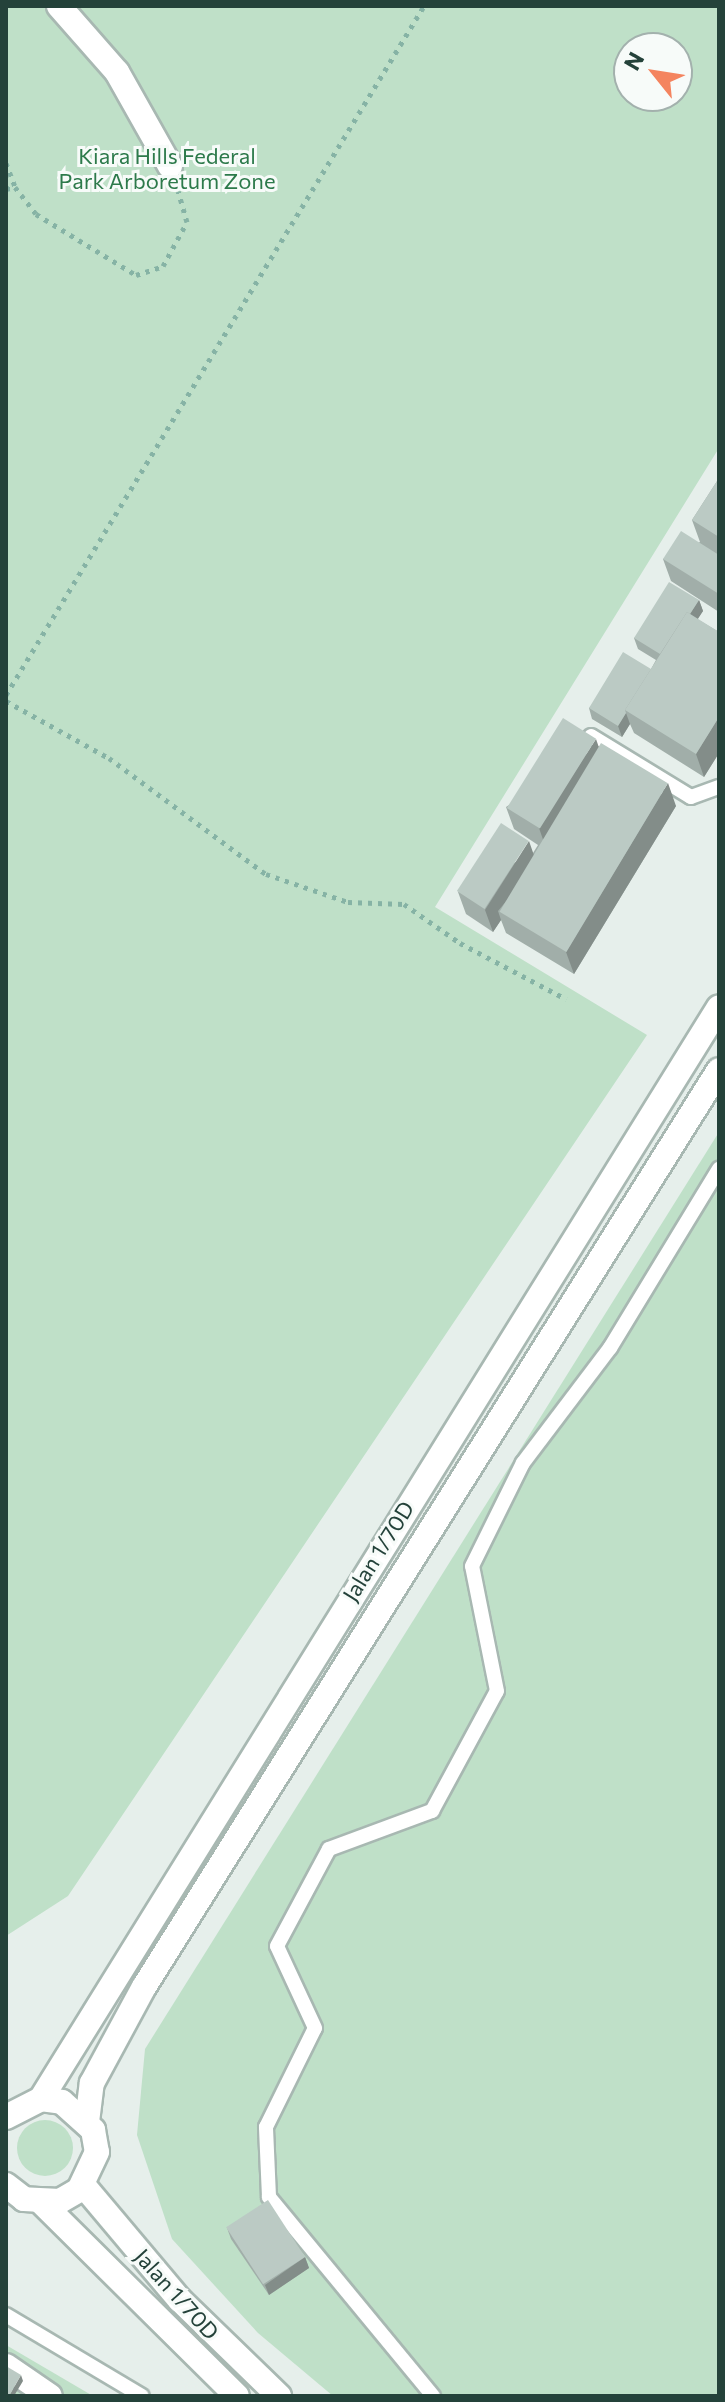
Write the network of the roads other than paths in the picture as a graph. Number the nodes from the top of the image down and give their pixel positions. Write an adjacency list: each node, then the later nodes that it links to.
1 (59, 6): 2 (street)
2 (170, 166)
3 (591, 736): 4 (lane)
4 (719, 787)
5 (719, 1007): 8 (street, Jalan 1/70D)
6 (719, 1070): 10 (street, Jalan 1/70D)
7 (719, 1169): 20 (lane)
8 (41, 2099): 9 (street); 10 (street)
9 (6, 2117)
10 (87, 2122): 12 (street, Jalan 1/70D)
11 (6, 2185): 13 (street, Jalan 1/70D)
12 (83, 2185): 13 (street); 19 (street, Jalan 1/70D)
13 (42, 2203): 18 (street, Jalan 1/70D)
14 (6, 2315): 17 (lane)
15 (15, 2370): 16 (street)
16 (50, 2396)
17 (142, 2396)
18 (237, 2396)
19 (279, 2396)
20 (433, 2396)

